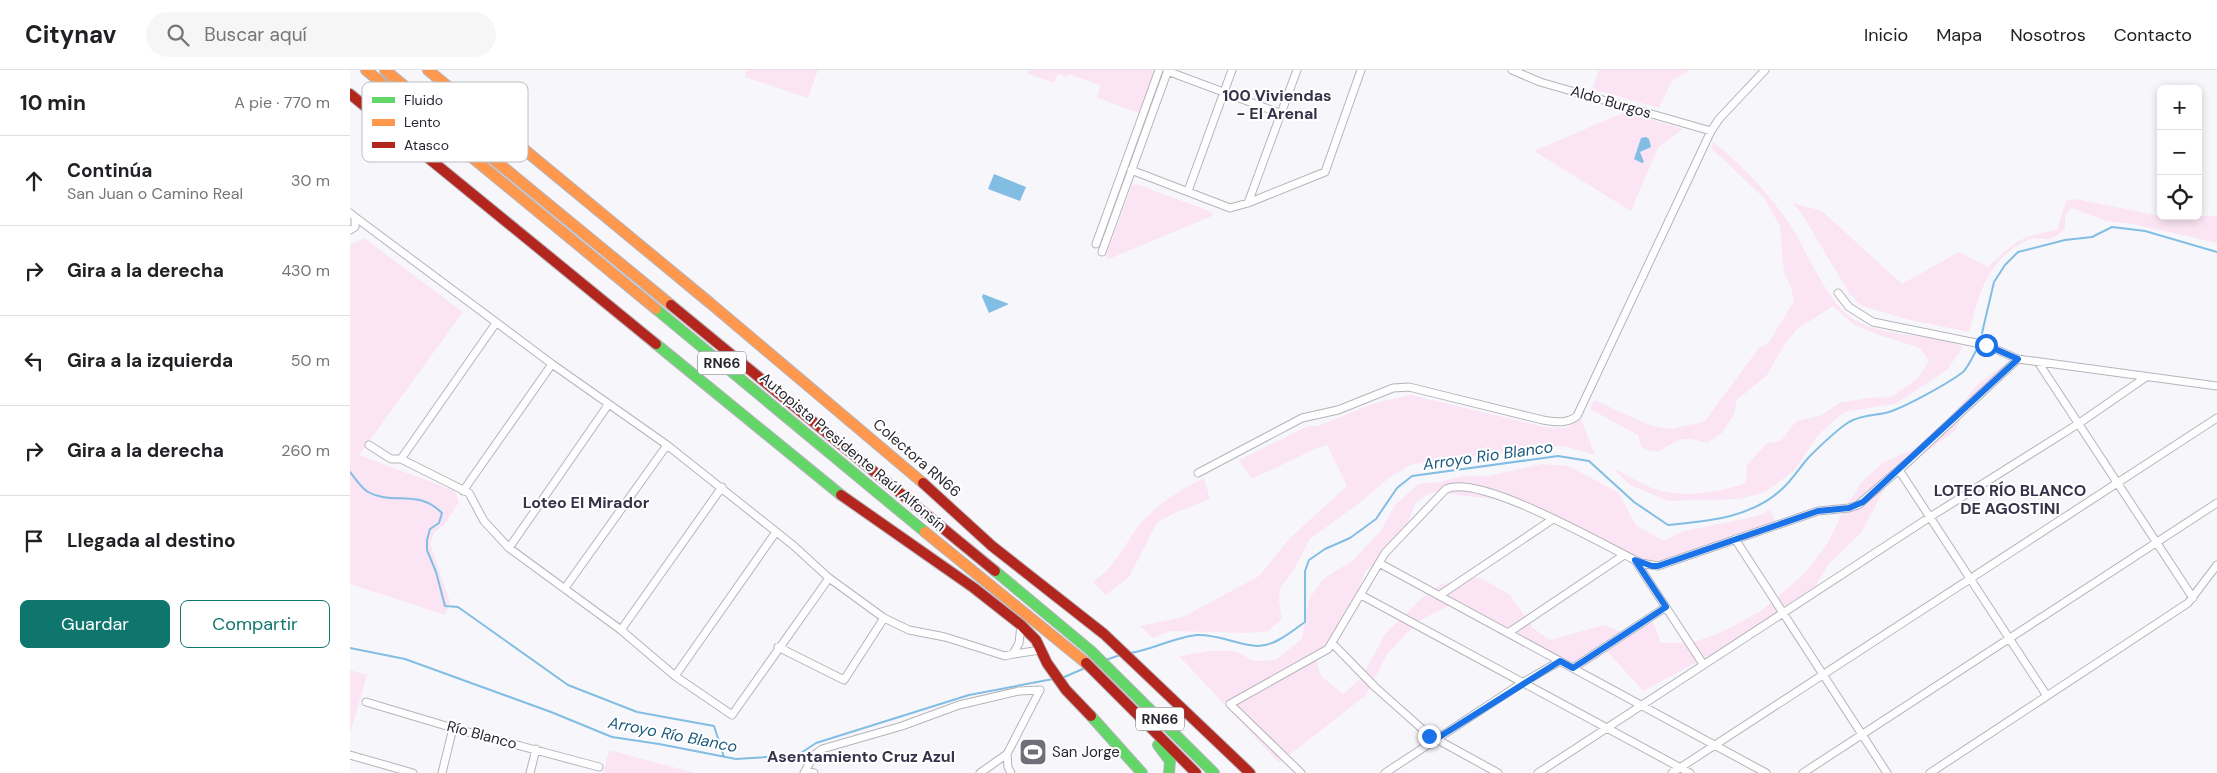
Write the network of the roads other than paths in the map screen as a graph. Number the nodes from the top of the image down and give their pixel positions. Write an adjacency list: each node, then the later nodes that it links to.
1 (366, 70): 11 (main road, Autopista Presidente Raúl Alfonsín / RN66)
2 (385, 70): 12 (main road, Autopista Presidente Raúl Alfonsín / RN66)
3 (428, 70): 13 (main road, Colectora RN66)
4 (1159, 70): 28 (street)
5 (1232, 70): 14 (street)
6 (1297, 70): 17 (street)
7 (1361, 70): 25 (street)
8 (1512, 70): 18 (street, Aldo Burgos)
9 (1765, 70): 18 (street)
10 (1168, 71): 14 (street); 23 (street)
11 (381, 82)
12 (400, 82)
13 (443, 82)
14 (1224, 91): 17 (street); 24 (street)
15 (350, 94): 16 (main road)
16 (362, 104)
17 (1282, 114): 25 (street)
18 (1711, 131): 44 (street)
19 (528, 153): 107 (main road, Colectora RN66)
20 (433, 162): 69 (main road)
21 (477, 162): 80 (main road, Autopista Presidente Raúl Alfonsín / RN66)
22 (498, 162): 106 (main road, Autopista Presidente Raúl Alfonsín / RN66)
23 (1131, 170): 24 (street); 29 (street)
24 (1188, 191): 25 (street)
25 (1248, 203)
26 (352, 215): 27 (street); 31 (street)
27 (352, 228)
28 (1096, 244)
29 (1102, 252)
30 (1838, 294): 32 (street)
31 (496, 323): 34 (street); 42 (street)
32 (2018, 359): 33 (street); 43 (street)
33 (2038, 362): 35 (street); 39 (street)
34 (552, 364): 37 (street); 47 (street)
35 (2146, 377): 36 (street); 39 (street)
36 (2217, 386)
37 (608, 404): 41 (street); 54 (street)
38 (2217, 418): 45 (street)
39 (2078, 424): 45 (street); 49 (street)
40 (369, 445): 42 (street)
41 (667, 445): 46 (street); 61 (street)
42 (401, 459): 47 (street)
43 (1899, 470): 49 (street); 52 (street)
44 (1198, 473)
45 (2117, 483): 53 (street); 60 (street)
46 (722, 487): 51 (street); 68 (street)
47 (463, 491): 54 (street)
48 (2217, 503): 53 (street)
49 (1930, 517): 60 (street); 66 (street)
50 (1553, 519): 55 (street); 57 (street); 63 (street)
51 (776, 532): 59 (street); 81 (street)
52 (1735, 539): 56 (street); 66 (street)
53 (2156, 543): 64 (street); 71 (street)
54 (509, 548): 61 (street)
55 (1624, 555): 56 (street); 70 (street)
56 (1635, 560): 65 (street)
57 (1379, 563): 62 (street); 63 (street)
58 (2217, 565): 64 (street)
59 (829, 578): 67 (street); 73 (street)
60 (1969, 578): 71 (street); 79 (street)
61 (565, 588): 68 (street)
62 (1361, 595): 72 (street); 82 (street)
63 (1440, 595): 70 (street)
64 (2193, 598): 83 (street)
65 (1666, 607): 77 (street); 78 (street)
66 (1782, 612): 77 (street); 79 (street)
67 (884, 618): 73 (street); 75 (street)
68 (621, 630): 81 (street)
69 (1020, 632): 74 (main road); 75 (street)
70 (1508, 633): 76 (street)
71 (2009, 639): 83 (street); 88 (street)
72 (1332, 643): 89 (street); 108 (street)
73 (778, 647): 81 (street)
74 (1032, 650): 75 (street); 103 (main road)
75 (1013, 654)
76 (1560, 661): 78 (street); 82 (street)
77 (1703, 664): 85 (street)
78 (1573, 668): 85 (street)
79 (1822, 674): 88 (street); 90 (street)
80 (1094, 675): 104 (main road); 105 (main road, Autopista Presidente Raúl Alfonsín / RN66)
81 (674, 676)
82 (1522, 683): 87 (street); 89 (street)
83 (2047, 696): 117 (street)
84 (366, 702): 86 (street, Río Blanco)
85 (1641, 705): 87 (street); 90 (street)
86 (453, 728): 91 (street, Río Blanco); 98 (street)
87 (1606, 728): 95 (street); 111 (street)
88 (1862, 735): 115 (street); 116 (street)
89 (1436, 739): 109 (street); 110 (street)
90 (1714, 745): 95 (street); 114 (street)
91 (536, 749): 94 (street, Río Blanco); 99 (street)
92 (1007, 754): 96 (street); 101 (street); 102 (street)
93 (350, 756): 97 (street)
94 (599, 767)
95 (1680, 768): 112 (street); 113 (street)
96 (805, 772): 100 (street)
97 (413, 773)
98 (442, 773)
99 (530, 773)
100 (814, 773)
101 (980, 773)
102 (1011, 773)
103 (1142, 773)
104 (1169, 773)
105 (1196, 773)
106 (1214, 773)
107 (1250, 773)
108 (1301, 773)
109 (1385, 773)
110 (1498, 773)
111 (1538, 773)
112 (1672, 773)
113 (1690, 773)
114 (1766, 773)
115 (1803, 773)
116 (1886, 773)
117 (1930, 773)

